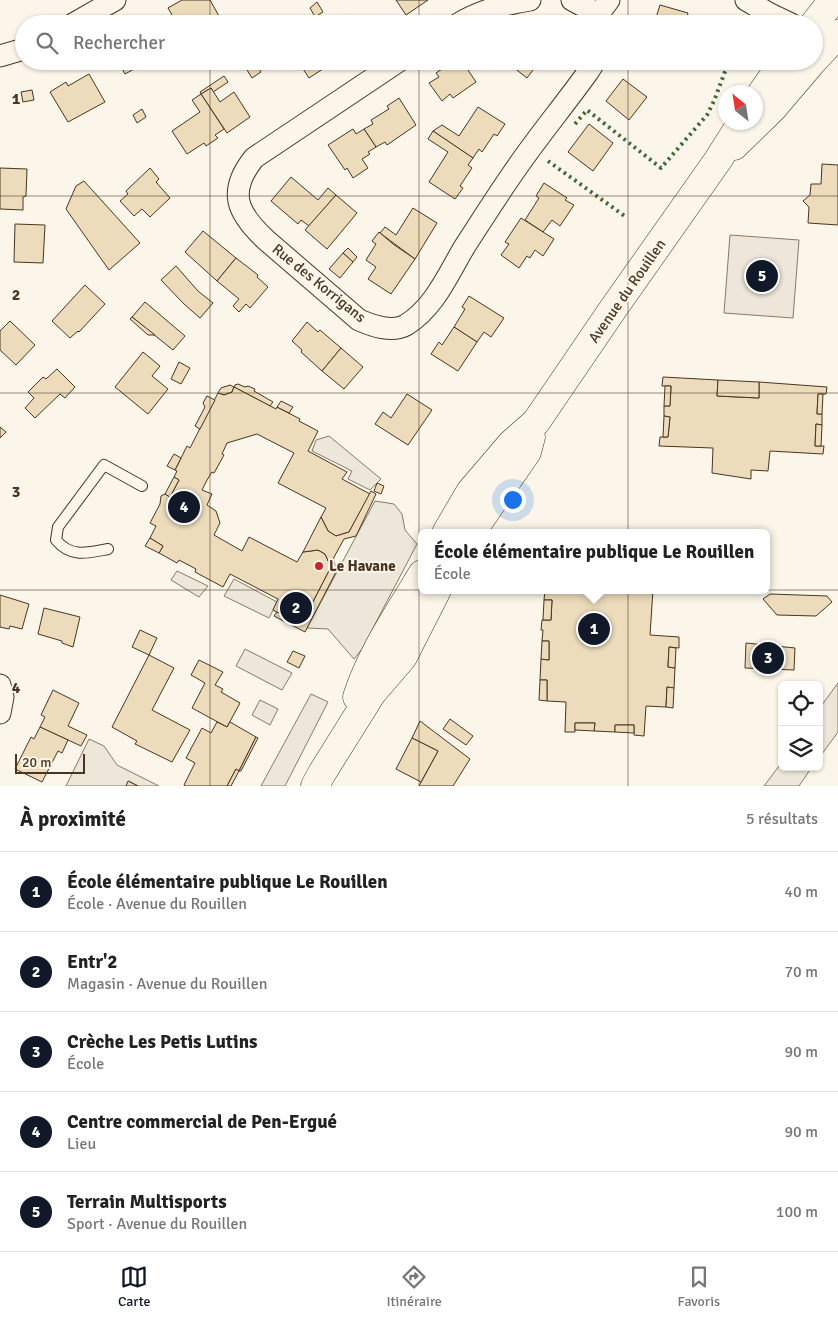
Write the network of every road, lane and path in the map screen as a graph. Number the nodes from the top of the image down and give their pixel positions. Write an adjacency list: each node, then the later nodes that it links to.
1 (116, 0): 7 (street)
2 (530, 0): 8 (street)
3 (572, 0): 9 (street)
4 (609, 0): 10 (street)
5 (746, 0): 11 (street)
6 (833, 0): 12 (main road)
7 (89, 15)
8 (474, 15)
9 (592, 15)
10 (600, 15)
11 (773, 15)
12 (821, 15)
13 (838, 34): 14 (main road, Avenue du Rouillen)
14 (823, 51)
15 (15, 52): 16 (street)
16 (0, 56)
17 (386, 70): 18 (street, Rue des Korrigans)
18 (589, 70)
19 (778, 70): 21 (main road)
20 (806, 70): 23 (main road, Avenue du Rouillen)
21 (763, 91)
22 (737, 130): 23 (main road, Avenue du Rouillen)
23 (718, 160): 24 (main road, Avenue du Rouillen)
24 (536, 422): 26 (main road, Avenue du Rouillen); 27 (main road, Avenue du Rouillen)
25 (142, 486): 28 (lane)
26 (448, 529)
27 (475, 529)
28 (108, 548)
29 (418, 581): 33 (main road)
30 (435, 594): 33 (main road)
31 (0, 686): 32 (street)
32 (0, 714)
33 (344, 738): 34 (main road)
34 (315, 786)

